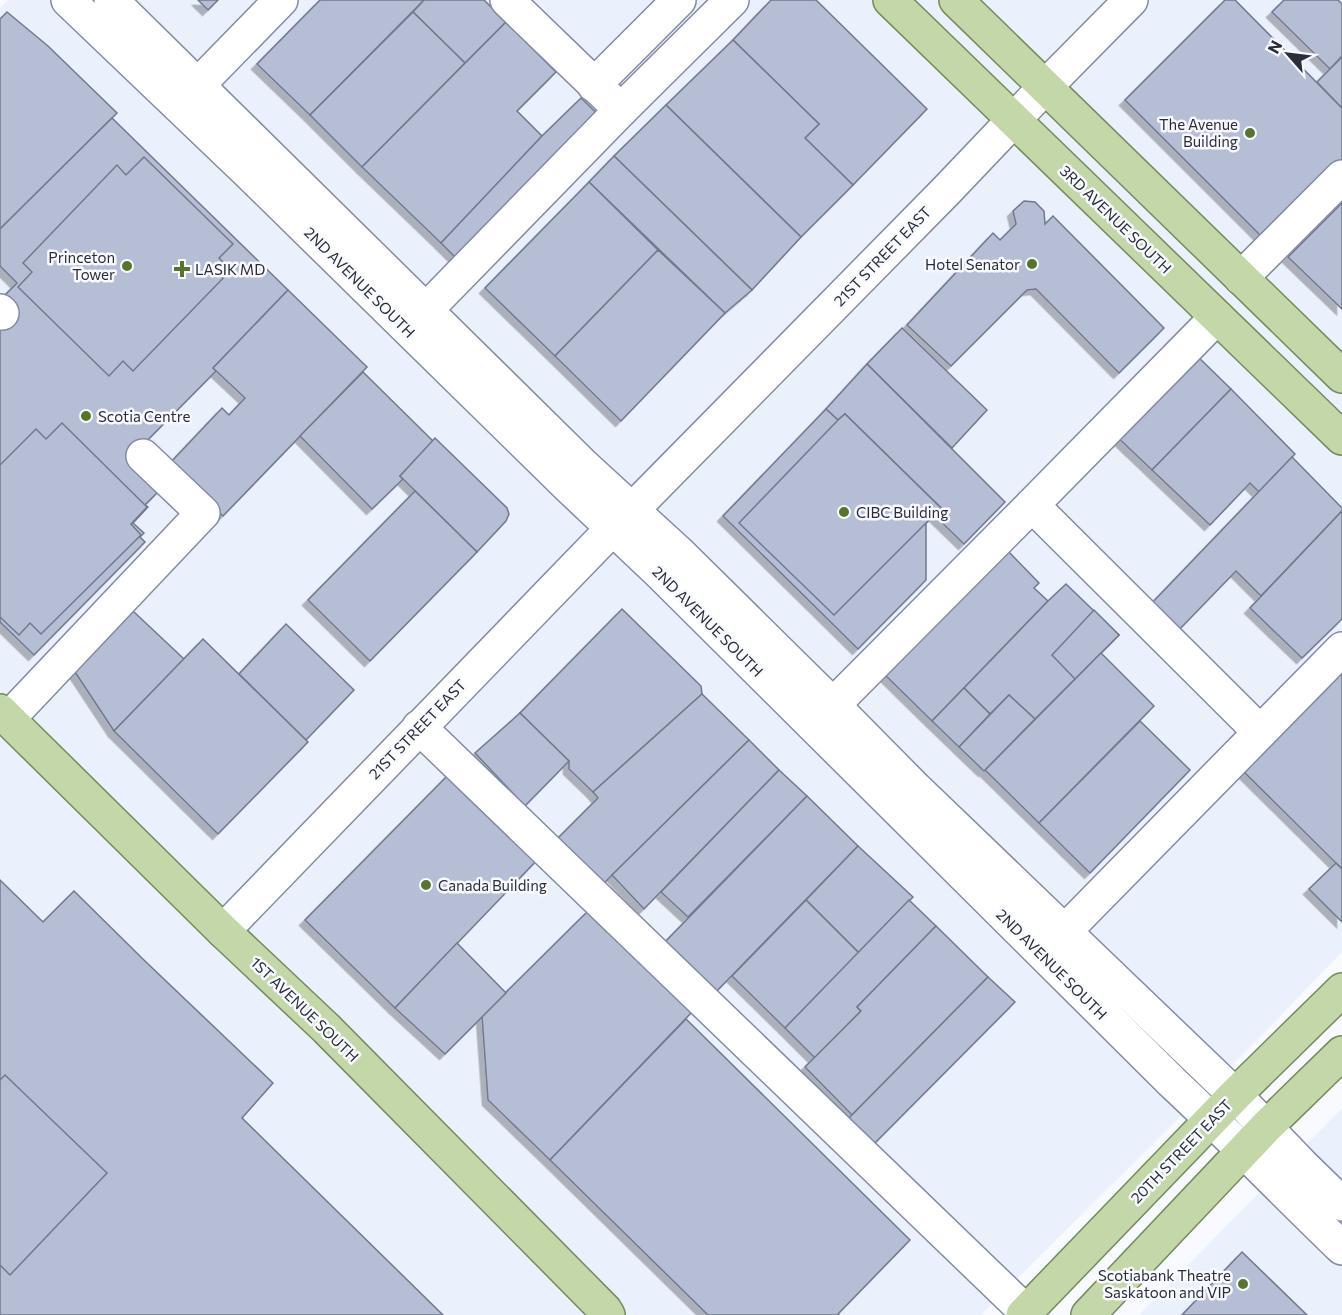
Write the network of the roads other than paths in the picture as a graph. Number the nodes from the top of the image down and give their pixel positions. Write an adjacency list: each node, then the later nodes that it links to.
1 (68, 0): 23 (street, 2ND AVENUE SOUTH)
2 (111, 0): 11 (street, 2ND AVENUE SOUTH)
3 (281, 0): 11 (street)
4 (507, 0): 10 (street)
5 (679, 0): 10 (street)
6 (732, 0): 13 (street)
7 (890, 0): 14 (main road, 3RD AVENUE SOUTH)
8 (956, 0): 12 (main road)
9 (1131, 0): 12 (street, 21ST STREET EAST)
10 (594, 85): 13 (street)
11 (197, 86): 17 (street, 2ND AVENUE SOUTH)
12 (1046, 87): 14 (street, 21ST STREET EAST); 16 (main road)
13 (621, 111): 17 (street)
14 (1014, 120): 18 (main road, 3RD AVENUE SOUTH); 23 (street, 21ST STREET EAST)
15 (1342, 177): 16 (street)
16 (1241, 278): 19 (main road)
17 (426, 310): 23 (street, 2ND AVENUE SOUTH)
18 (1216, 316): 20 (main road, 3RD AVENUE SOUTH); 22 (street)
19 (1342, 375)
20 (1342, 438)
21 (143, 456): 26 (street)
22 (1032, 506): 25 (street); 28 (street)
23 (622, 519): 25 (street, 2ND AVENUE SOUTH); 27 (street, 21ST STREET EAST); 34 (street, 2ND AVENUE SOUTH)
24 (1342, 649): 28 (street)
25 (833, 705): 30 (street, 2ND AVENUE SOUTH)
26 (4, 715): 29 (main road, 1ST AVENUE SOUTH)
27 (419, 727): 29 (street, 21ST STREET EAST); 40 (street)
28 (1260, 732): 30 (street)
29 (223, 931): 39 (main road, 1ST AVENUE SOUTH)
30 (1065, 931): 33 (street, 2ND AVENUE SOUTH)
31 (1342, 990): 33 (main road, 20TH STREET EAST)
32 (1342, 1053): 35 (main road)
33 (1235, 1095): 34 (main road, 20TH STREET EAST); 35 (street, 2ND AVENUE SOUTH)
34 (1212, 1119): 36 (street, 2ND AVENUE SOUTH); 40 (main road, 20TH STREET EAST)
35 (1266, 1126): 36 (main road); 37 (street, 2ND AVENUE SOUTH)
36 (1243, 1152): 38 (street, 2ND AVENUE SOUTH); 41 (main road)
37 (1342, 1204)
38 (1342, 1248)
39 (609, 1314)
40 (1025, 1314)
41 (1088, 1315)

